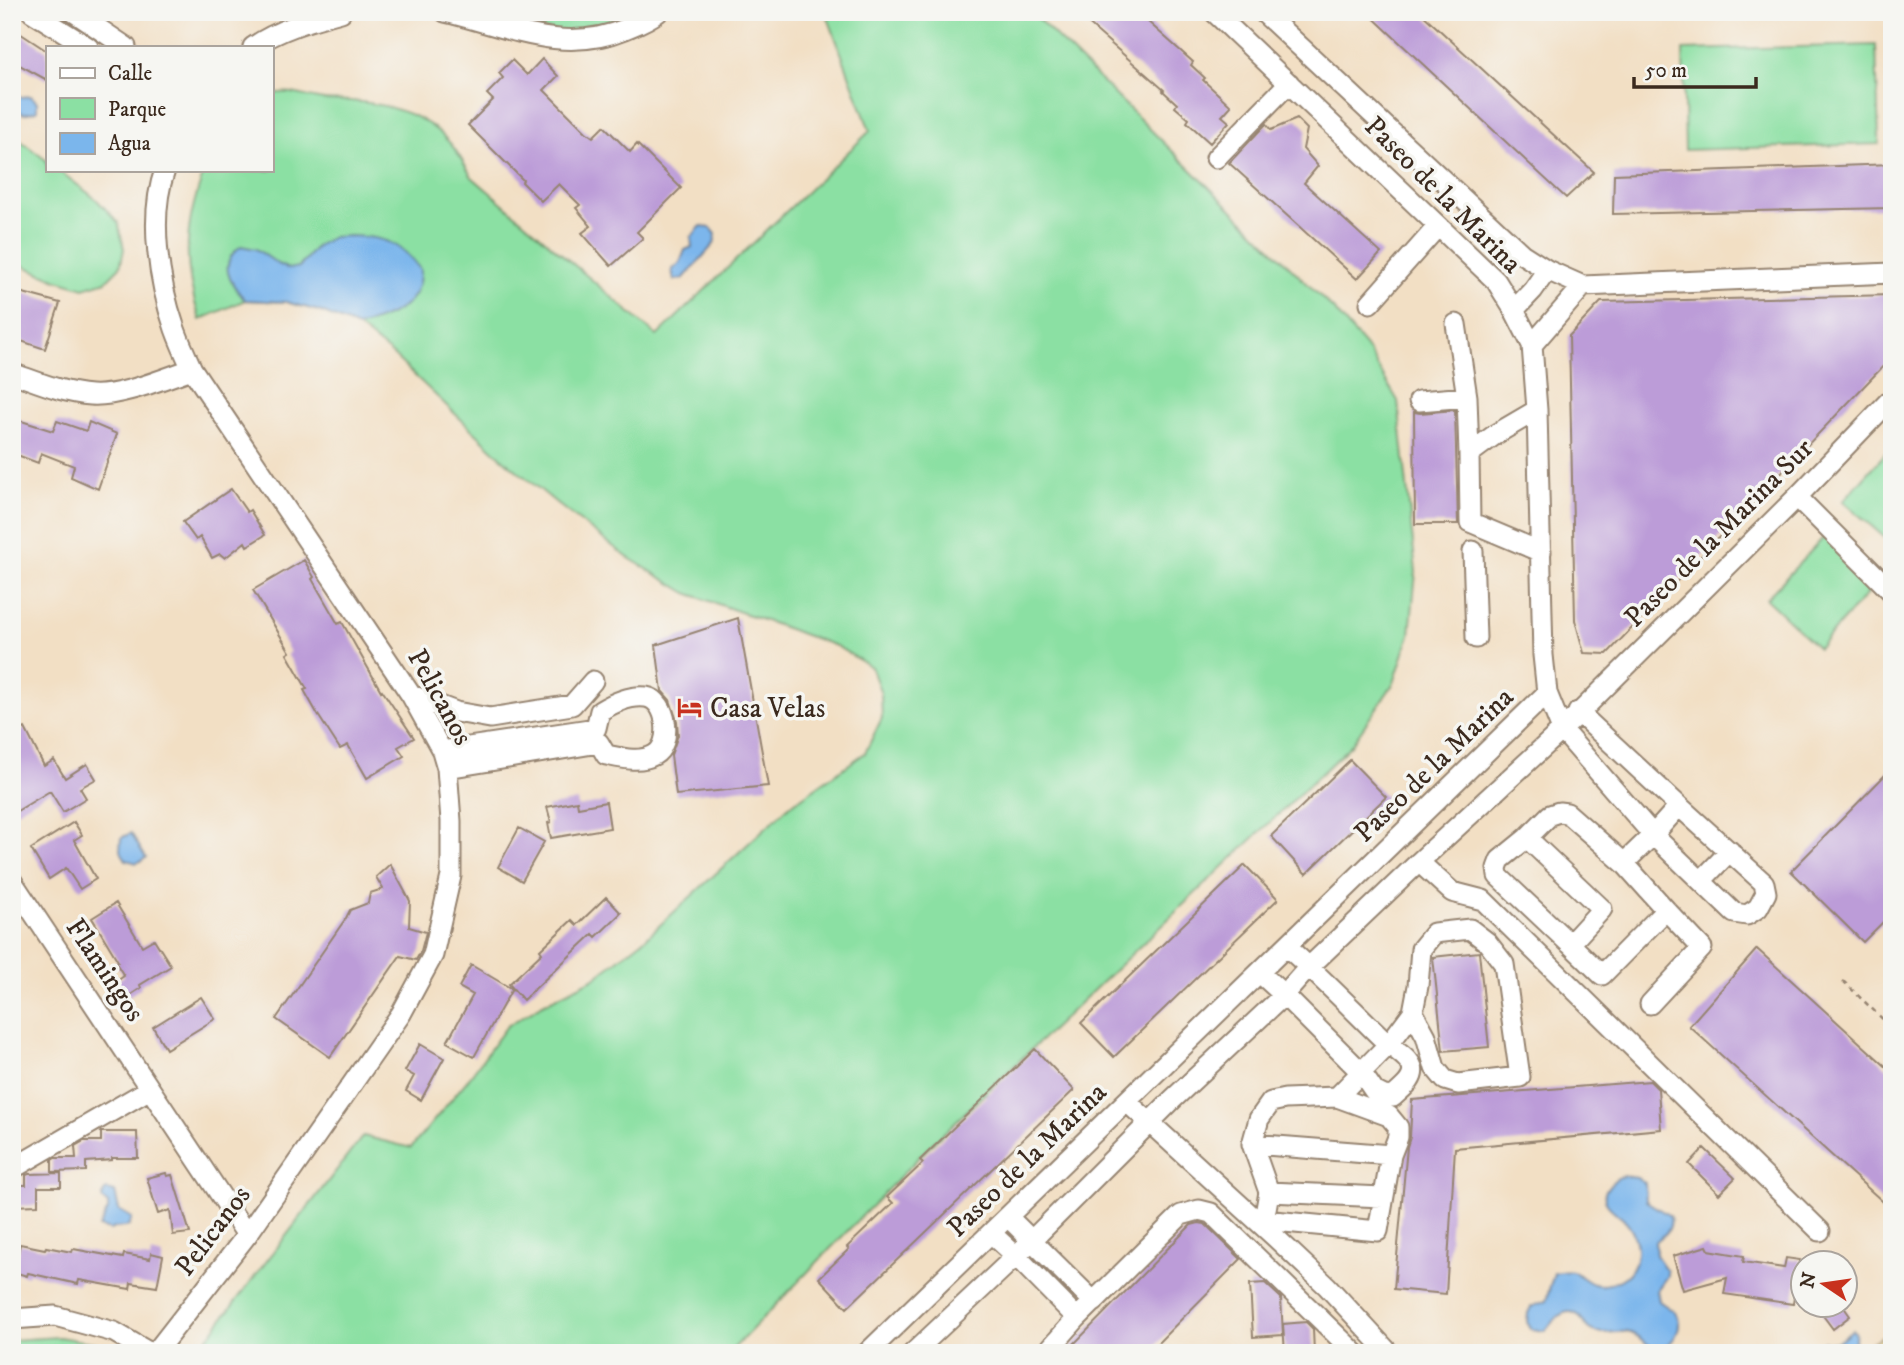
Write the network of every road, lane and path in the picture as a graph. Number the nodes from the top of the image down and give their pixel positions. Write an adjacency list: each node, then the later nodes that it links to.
1 (32, 12): 10 (street)
2 (75, 12): 11 (street)
3 (341, 12): 12 (street)
4 (445, 12): 5 (street)
5 (659, 12)
6 (1214, 12): 9 (street, Paseo de la Marina)
7 (1255, 12): 9 (street)
8 (1263, 12): 17 (street, Paseo de la Marina)
9 (1236, 33): 13 (street, Paseo de la Marina)
10 (86, 46)
11 (126, 46)
12 (255, 46)
13 (1289, 83): 14 (street); 16 (street, Paseo de la Marina)
14 (1216, 158)
15 (164, 172): 24 (street, Pelicanos)
16 (1438, 226): 20 (street); 21 (street, Paseo de la Marina)
17 (1548, 270): 19 (street, Paseo de la Marina); 21 (street)
18 (1892, 273): 19 (street, Paseo de la Marina)
19 (1583, 286): 23 (street)
20 (1370, 303)
21 (1514, 310): 23 (street, Paseo de la Marina)
22 (1456, 324): 26 (street)
23 (1532, 345): 29 (street, Paseo de la Marina)
24 (192, 369): 25 (street); 42 (street, Pelicanos)
25 (12, 373)
26 (1467, 397): 28 (street); 30 (street)
27 (1892, 398): 33 (street, Paseo de la Marina Sur)
28 (1419, 401)
29 (1537, 410): 31 (street); 37 (street, Paseo de la Marina)
30 (1469, 420): 31 (street); 32 (street)
31 (1496, 434): 32 (street)
32 (1469, 454): 34 (street)
33 (1797, 498): 38 (street); 43 (street, Paseo de la Marina Sur)
34 (1470, 522): 35 (street); 36 (street)
35 (1497, 534): 36 (street); 37 (street)
36 (1473, 551): 39 (street)
37 (1541, 552): 41 (street, Paseo de la Marina)
38 (1892, 592)
39 (1476, 638)
40 (593, 681): 44 (street)
41 (1546, 693): 45 (street); 59 (street, Paseo de la Marina)
42 (411, 695): 44 (street); 48 (street, Pelicanos)
43 (1581, 709): 45 (street); 49 (street)
44 (490, 718): 47 (street)
45 (1562, 730): 50 (street); 53 (street)
46 (598, 735): 47 (street)
47 (497, 751): 48 (street)
48 (445, 760): 84 (street, Pelicanos)
49 (1679, 806): 50 (street); 52 (street)
50 (1653, 835): 54 (street); 56 (street)
51 (1527, 838): 54 (street); 58 (street); 58 (street)
52 (1730, 851): 56 (street); 56 (street)
53 (1419, 863): 60 (street); 82 (street)
54 (1623, 863): 57 (street)
55 (12, 881): 70 (street, Flamingos)
56 (1701, 881)
57 (1666, 910): 58 (street); 64 (street)
58 (1570, 944)
59 (1287, 947): 60 (street); 61 (street, Paseo de la Marina)
60 (1310, 967): 63 (street); 67 (street)
61 (1260, 973): 63 (street); 69 (street, Paseo de la Marina)
62 (1843, 981): 66 (path)
63 (1284, 995): 68 (street); 72 (street)
64 (1650, 1004)
65 (1413, 1012): 65 (street); 67 (street)
66 (1892, 1028)
67 (1389, 1044): 68 (street); 68 (street)
68 (1361, 1072): 71 (street)
69 (1152, 1078): 72 (street); 73 (street, Paseo de la Marina)
70 (150, 1089): 77 (street); 84 (street, Flamingos)
71 (1336, 1097): 75 (street); 76 (street)
72 (1173, 1099): 74 (street)
73 (1127, 1102): 74 (street); 80 (street, Paseo de la Marina)
74 (1150, 1124): 81 (street); 85 (street)
75 (1252, 1144): 76 (street); 78 (street)
76 (1391, 1155): 79 (street)
77 (12, 1169)
78 (1269, 1192): 79 (street); 81 (street)
79 (1383, 1197): 81 (street)
80 (1008, 1217): 83 (street, Paseo de la Marina); 85 (street)
81 (1263, 1223): 95 (street)
82 (1820, 1230)
83 (991, 1233): 86 (street); 91 (street, Paseo de la Marina)
84 (247, 1235): 90 (street, Pelicanos)
85 (1033, 1240): 86 (street); 87 (street)
86 (1016, 1256): 88 (street); 92 (street)
87 (1094, 1302): 88 (street); 94 (street)
88 (1077, 1318): 93 (street)
89 (12, 1320): 90 (street)
90 (153, 1353)
91 (867, 1353)
92 (913, 1353)
93 (1046, 1353)
94 (1355, 1353)
95 (1388, 1353)

